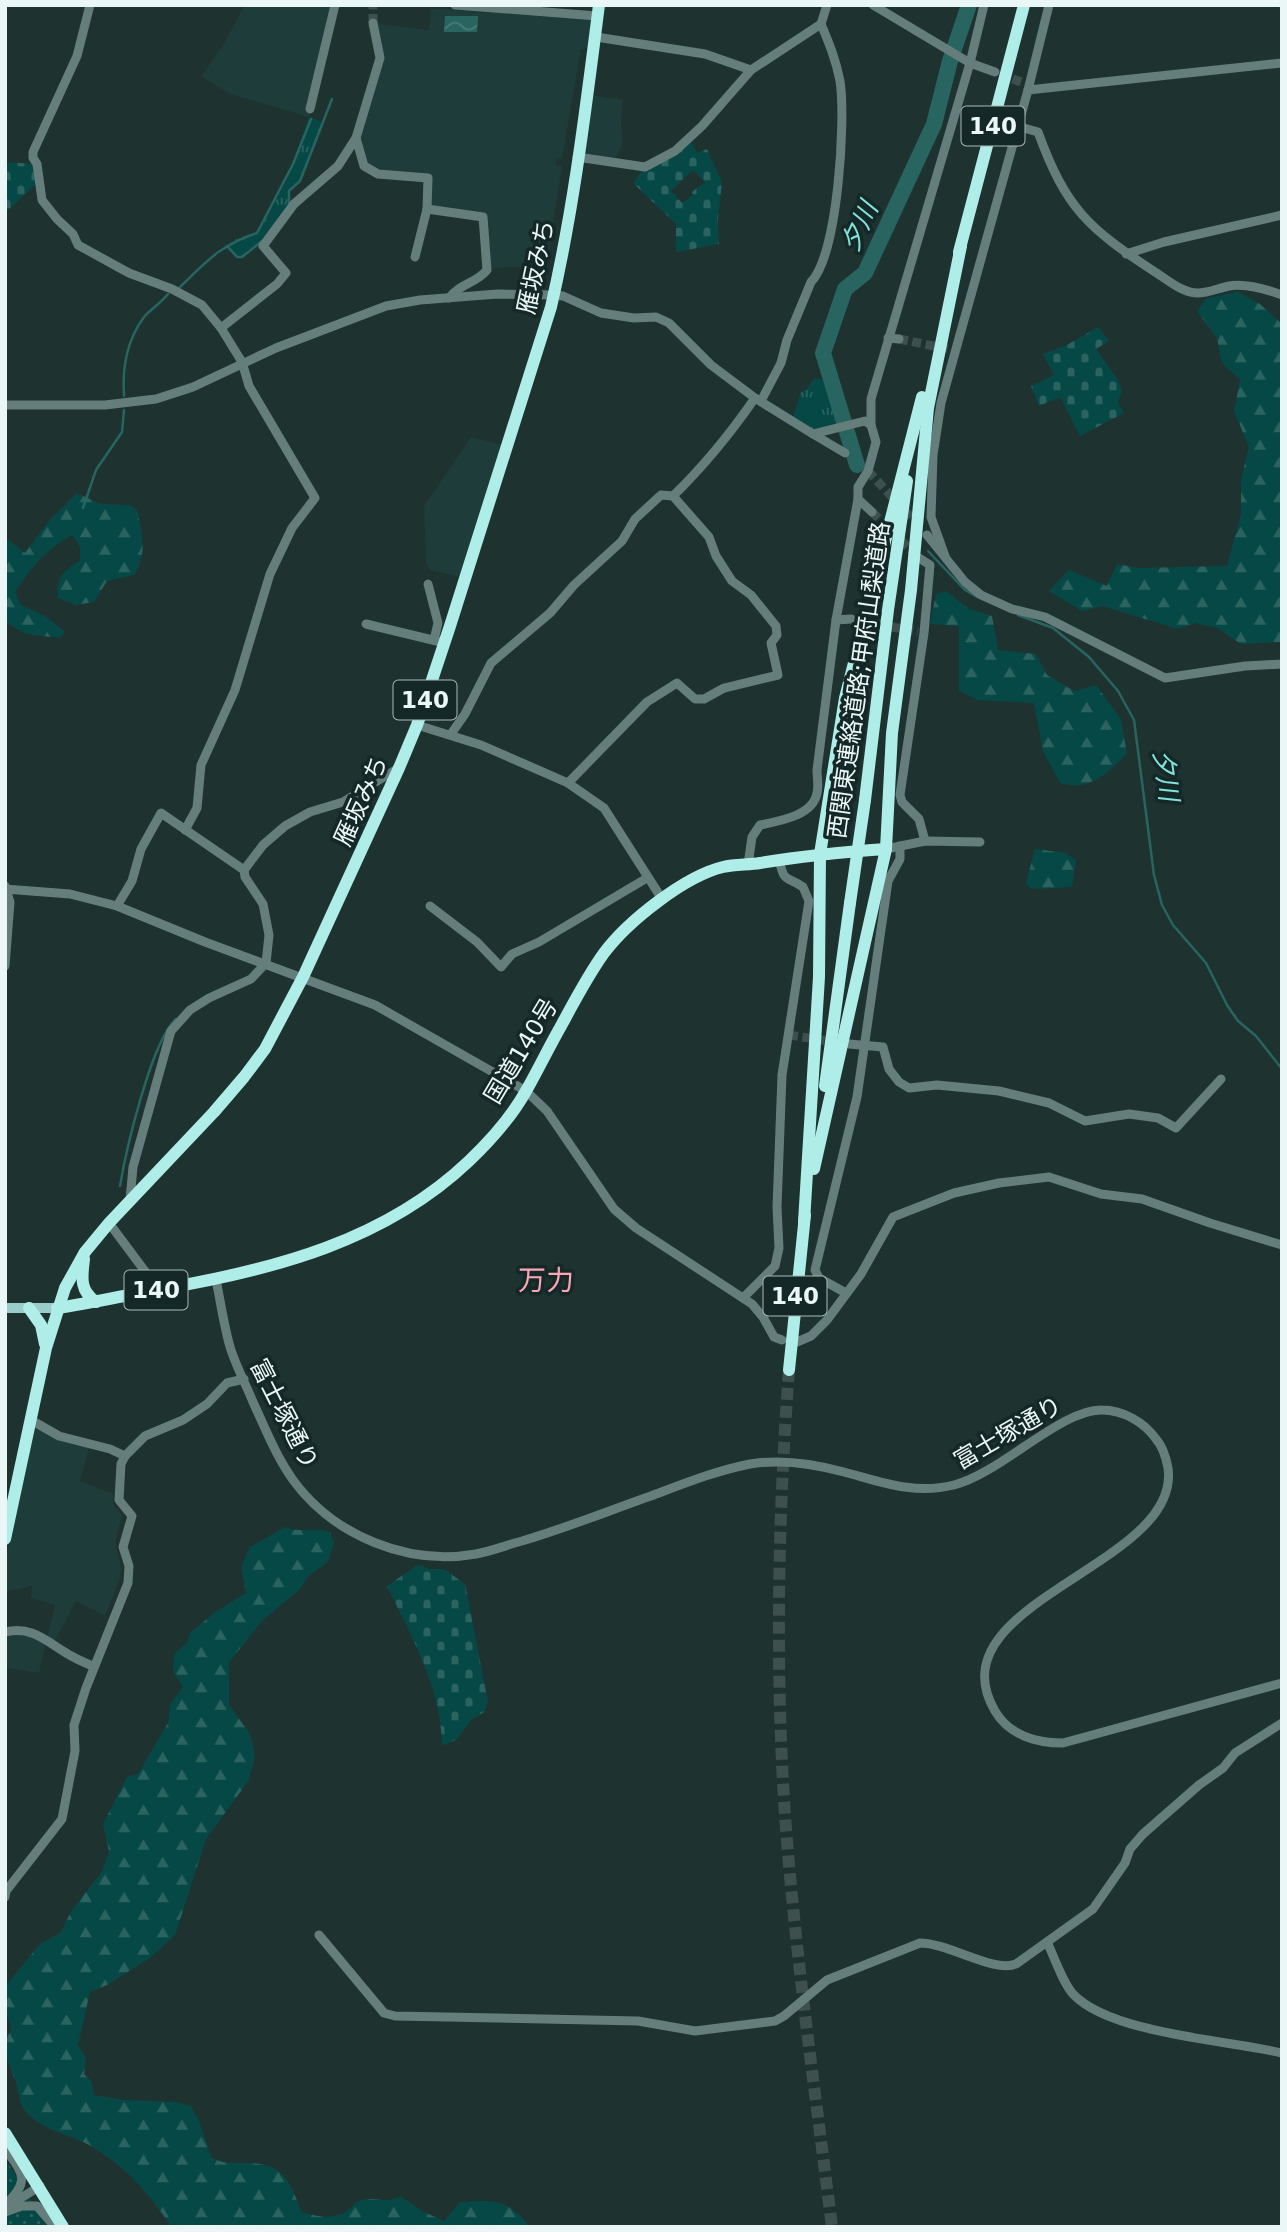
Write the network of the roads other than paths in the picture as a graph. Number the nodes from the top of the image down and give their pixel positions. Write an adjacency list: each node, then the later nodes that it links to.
1 (90, 5): 30 (street)
2 (335, 5): 18 (street)
3 (455, 5): 9 (street)
4 (827, 5): 11 (street)
5 (873, 5): 13 (street)
6 (984, 5): 13 (street)
7 (1024, 5): 24 (highway, 西関東連絡道路;甲府山梨道路 / 140)
8 (1049, 5): 17 (street)
9 (598, 10): 12 (highway, 雁坂みち / 140)
10 (373, 23): 20 (street)
11 (821, 24): 15 (street); 35 (street)
12 (596, 37): 15 (street); 21 (highway, 雁坂みち / 140)
13 (970, 63): 16 (street); 31 (street)
14 (1282, 64): 17 (street)
15 (751, 70): 21 (street)
16 (995, 72)
17 (1027, 86): 19 (street)
18 (310, 109)
19 (1017, 126): 25 (street); 44 (street)
20 (356, 138): 22 (street); 30 (street)
21 (577, 157): 27 (highway, 雁坂みち / 140)
22 (427, 209): 26 (street); 29 (street)
23 (1282, 215): 25 (street)
24 (961, 246): 34 (highway, 西関東連絡道路;甲府山梨道路 / 140); 60 (highway)
25 (1126, 254): 28 (street)
26 (415, 257)
27 (554, 295): 29 (street); 35 (street); 50 (highway, 雁坂みち / 140)
28 (1282, 295)
29 (449, 298): 33 (street)
30 (221, 328): 33 (street)
31 (888, 338): 32 (street); 37 (street)
32 (899, 339)
33 (242, 362): 36 (street); 56 (street)
34 (922, 397): 61 (highway); 77 (highway, 西関東連絡道路;甲府山梨道路 / 140, bridge)
35 (758, 400): 38 (street); 40 (street)
36 (5, 405)
37 (872, 425): 38 (street); 41 (street)
38 (813, 433): 39 (street)
39 (845, 453)
40 (673, 496): 53 (street); 55 (street)
41 (858, 499): 42 (street); 48 (street)
42 (872, 512)
43 (927, 535): 44 (street)
44 (945, 556): 51 (street)
45 (919, 558): 57 (street)
46 (428, 584): 50 (street)
47 (850, 619): 48 (street)
48 (836, 620): 63 (street)
49 (366, 624): 50 (street)
50 (440, 642): 52 (highway, 雁坂みち / 140)
51 (1282, 664)
52 (417, 724): 53 (street); 54 (highway, 雁坂みち / 140)
53 (451, 734): 55 (street)
54 (399, 768): 64 (street); 72 (highway, 雁坂みち / 140)
55 (568, 783): 65 (street)
56 (186, 830): 64 (street); 68 (street)
57 (925, 841): 58 (street); 59 (street)
58 (980, 842)
59 (900, 846): 60 (street); 74 (street)
60 (886, 849): 61 (highway, 国道140号 / 140); 77 (highway)
61 (820, 854): 62 (highway, 国道140号 / 140); 79 (highway)
62 (779, 860): 63 (highway, 国道140号 / 140); 86 (street)
63 (748, 865): 67 (highway, 国道140号 / 140)
64 (244, 870): 70 (street)
65 (647, 878): 67 (street); 69 (street)
66 (6, 888): 68 (street); 71 (street)
67 (662, 899): 76 (highway, 国道140号 / 140)
68 (117, 906): 70 (street)
69 (430, 906)
70 (266, 963): 72 (street); 78 (street)
71 (5, 967)
72 (303, 977): 76 (street); 78 (highway, 雁坂みち / 140)
73 (849, 1044): 74 (street)
74 (865, 1046): 75 (street); 85 (street)
75 (1221, 1079)
76 (526, 1091): 83 (highway, 国道140号 / 140); 86 (street)
77 (814, 1169): 79 (highway, 西関東連絡道路;甲府山梨道路 / 140)
78 (130, 1200): 80 (highway, 雁坂みち / 140)
79 (804, 1222): 94 (highway, 西関東連絡道路;甲府山梨道路 / 140)
80 (109, 1223): 82 (highway, 雁坂みち / 140); 84 (street)
81 (1282, 1245): 85 (street)
82 (85, 1252): 87 (highway); 90 (highway, 雁坂みち / 140)
83 (216, 1280): 84 (highway, 国道140号 / 140); 95 (street, 富士塚通り)
84 (159, 1290): 87 (highway, 国道140号 / 140)
85 (846, 1293): 92 (street)
86 (743, 1298): 91 (street)
87 (96, 1302): 90 (highway, 国道140号 / 140)
88 (5, 1308): 89 (main road)
89 (29, 1308): 90 (main road); 93 (highway)
90 (57, 1308): 93 (highway, 雁坂みち / 140)
91 (782, 1340)
92 (797, 1342)
93 (46, 1348): 96 (highway, 雁坂みち / 140)
94 (789, 1370)
95 (244, 1379): 97 (street); 101 (street, 富士塚通り)
96 (31, 1420): 97 (street); 98 (highway, 雁坂みち / 140)
97 (125, 1456): 100 (street)
98 (5, 1539)
99 (5, 1632): 100 (street)
100 (94, 1667): 103 (street)
101 (1282, 1683)
102 (1282, 1723): 105 (street)
103 (5, 1897)
104 (319, 1935): 105 (street)
105 (1047, 1942): 106 (street)
106 (1282, 2053)
107 (5, 2133): 109 (highway)
108 (5, 2148): 110 (street)
109 (40, 2186): 110 (street); 112 (highway)
110 (5, 2208): 111 (street)
111 (55, 2227)
112 (63, 2227)

